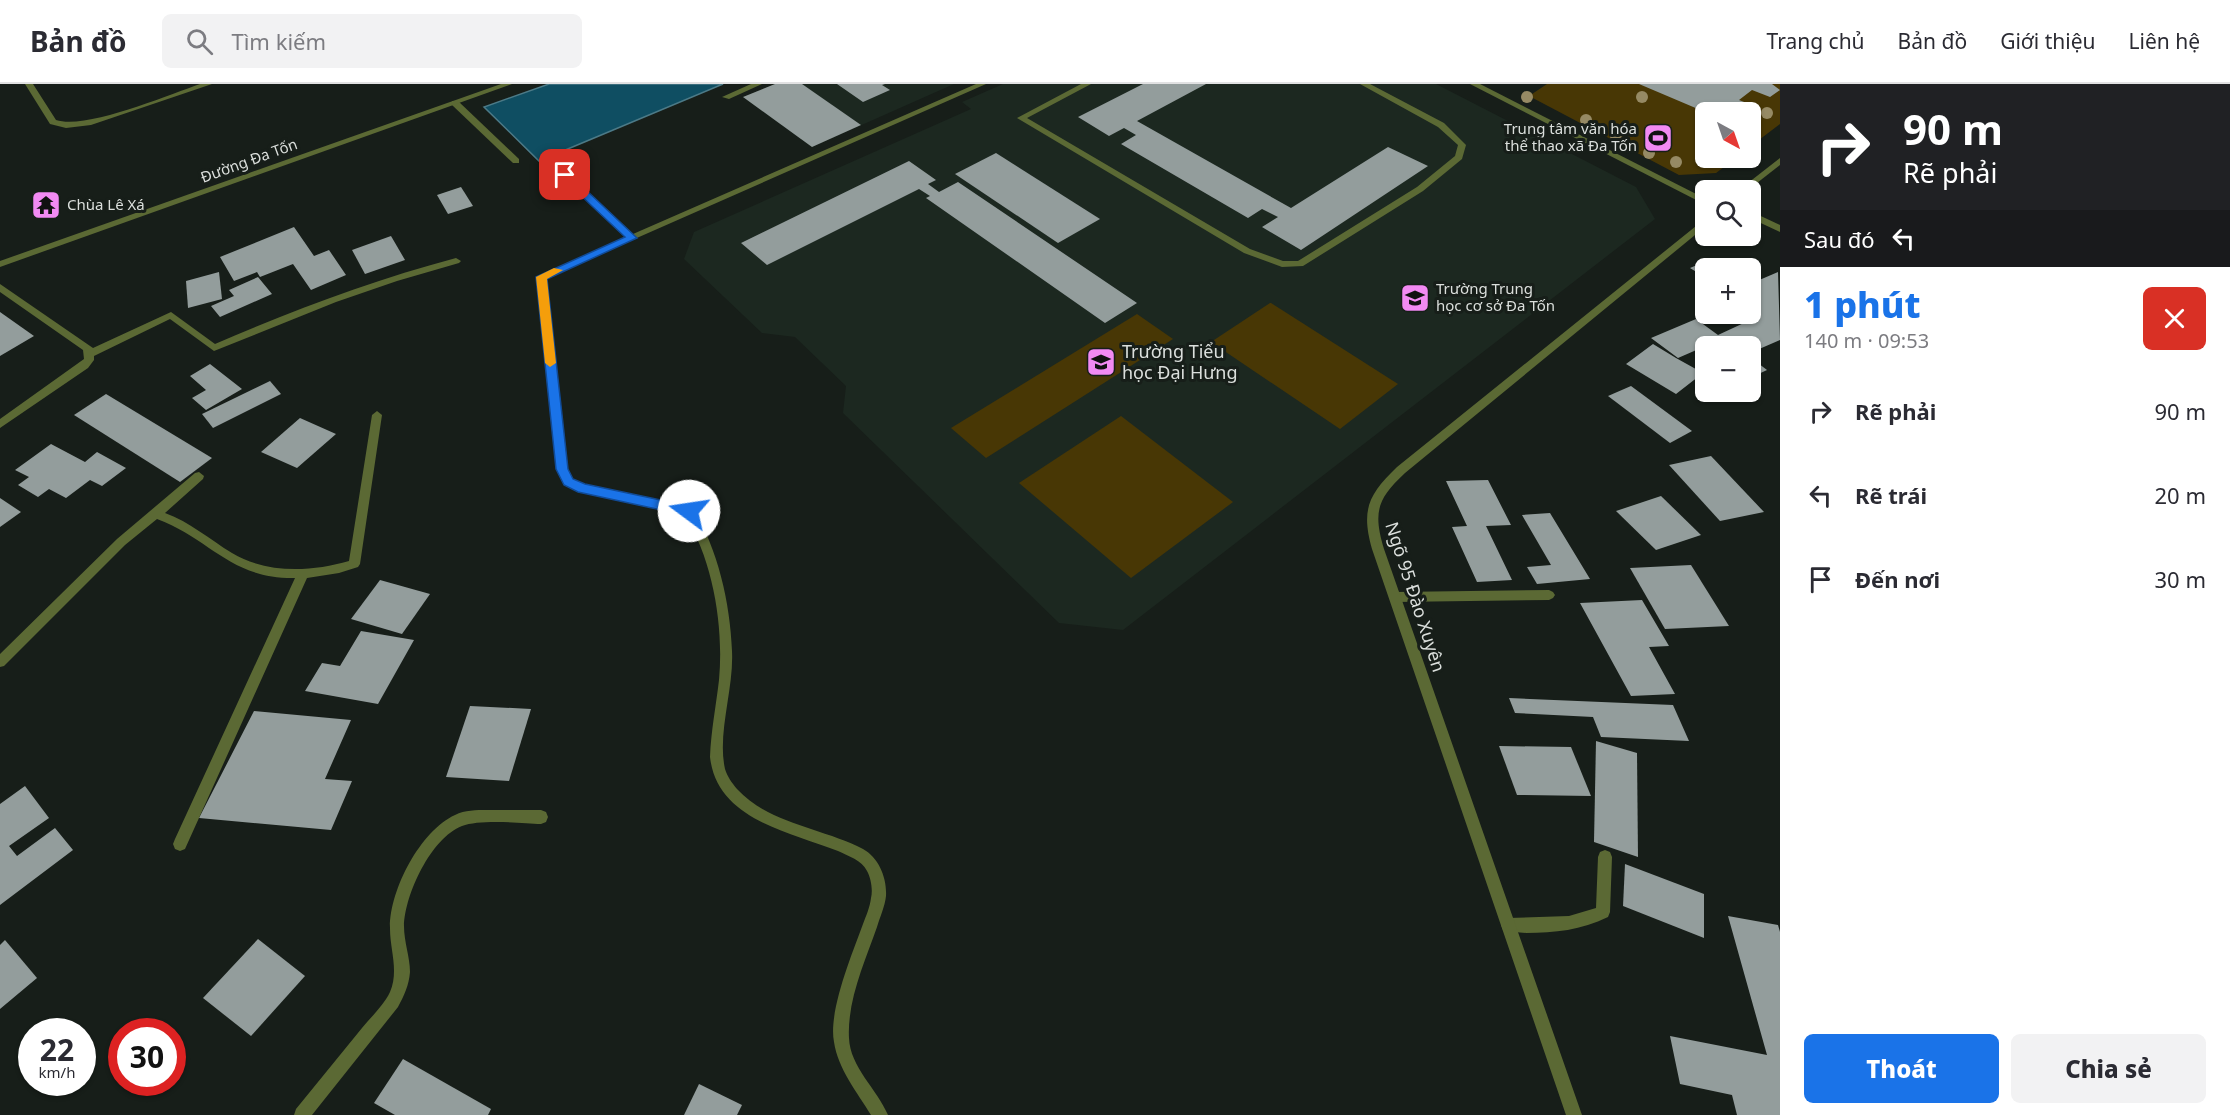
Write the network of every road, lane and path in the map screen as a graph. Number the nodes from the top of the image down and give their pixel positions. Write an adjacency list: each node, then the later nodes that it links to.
1 (29, 84): 2 (street)
2 (208, 84)
3 (508, 84): 10 (street, Đường Đa Tốn)
4 (758, 84): 9 (street)
5 (982, 84): 19 (street)
6 (1087, 84): 8 (street)
7 (1474, 84): 15 (street)
8 (1370, 85)
9 (726, 97)
10 (455, 103): 12 (street); 21 (street, Đường Đa Tốn)
11 (548, 159): 19 (street)
12 (516, 161)
13 (1780, 161): 14 (street)
14 (1756, 180)
15 (1695, 197)
16 (1761, 220): 17 (street)
17 (1780, 229)
18 (1695, 230): 30 (street, Ngõ 95 Đào Xuyên)
19 (632, 238): 37 (street)
20 (456, 261): 23 (street)
21 (0, 264)
22 (0, 287): 23 (street)
23 (89, 354): 25 (street)
24 (377, 415): 28 (street)
25 (0, 424)
26 (199, 476): 27 (street)
27 (156, 514): 28 (street); 31 (street)
28 (303, 574): 33 (street)
29 (1549, 595): 30 (street)
30 (1395, 597): 35 (street, Ngõ 95 Đào Xuyên)
31 (0, 662)
32 (541, 817): 36 (street)
33 (180, 844)
34 (1605, 857): 35 (street)
35 (1508, 925): 38 (street, Ngõ 95 Đào Xuyên)
36 (302, 1115)
37 (880, 1115)
38 (1574, 1115)

